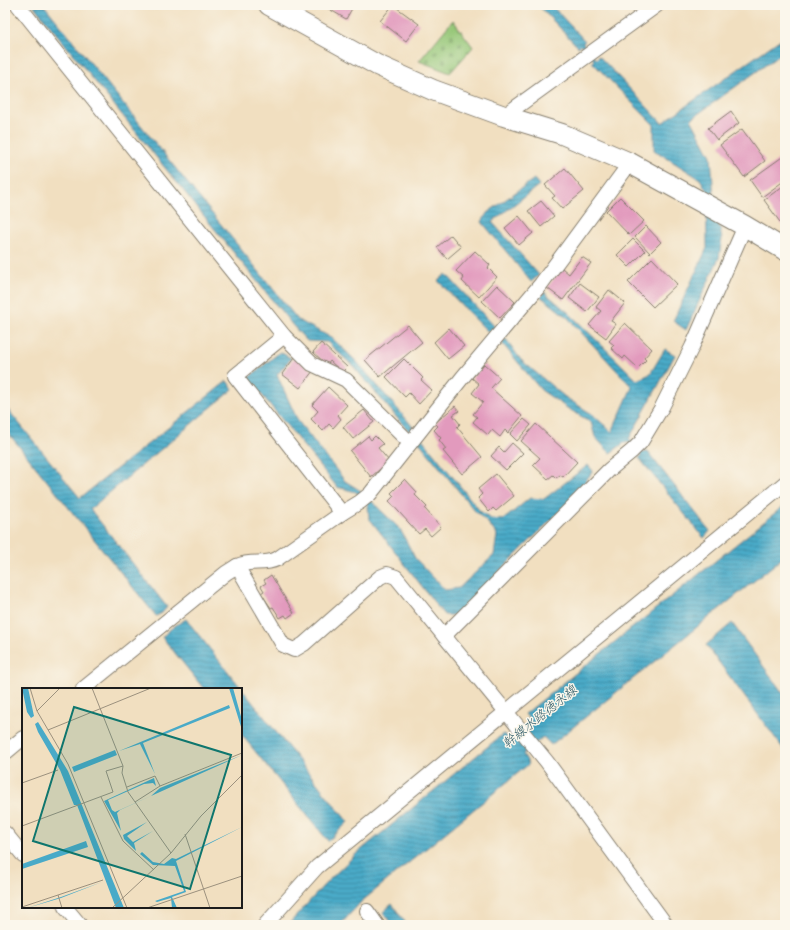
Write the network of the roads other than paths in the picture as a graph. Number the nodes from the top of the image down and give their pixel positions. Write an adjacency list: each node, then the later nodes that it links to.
1 (18, 5): 8 (street)
2 (269, 5): 4 (street)
3 (657, 5): 4 (street)
4 (504, 116): 5 (street)
5 (630, 163): 6 (street); 9 (street)
6 (745, 226): 7 (street); 13 (street)
7 (785, 250)
8 (284, 336): 9 (street); 11 (street)
9 (410, 443): 11 (street)
10 (785, 483): 15 (street)
11 (342, 513): 12 (street)
12 (237, 566): 13 (street); 14 (street)
13 (444, 636): 15 (street)
14 (84, 688)
15 (507, 712): 23 (street); 25 (street)
16 (22, 739): 17 (street)
17 (5, 753)
18 (5, 833): 19 (street)
19 (22, 854)
20 (66, 908): 22 (street)
21 (367, 911): 24 (street)
22 (80, 925)
23 (265, 925)
24 (377, 925)
25 (666, 925)

